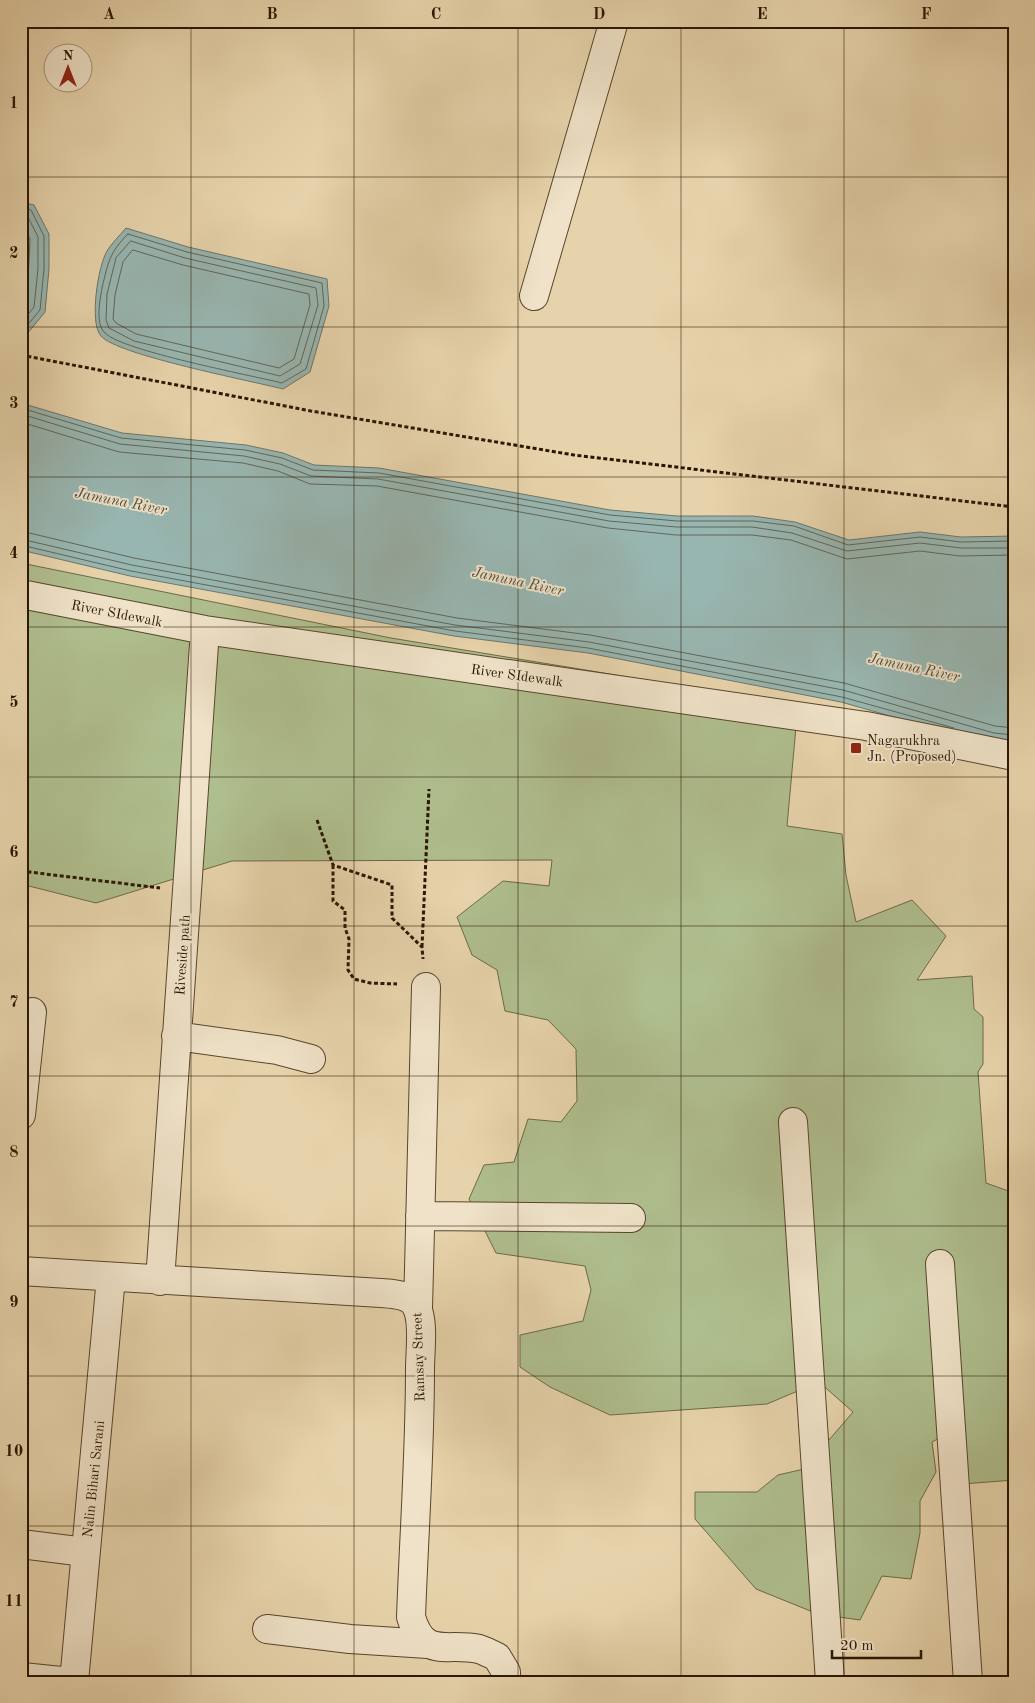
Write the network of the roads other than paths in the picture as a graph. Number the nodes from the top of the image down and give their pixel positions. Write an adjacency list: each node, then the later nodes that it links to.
1 (614, 21): 2 (street)
2 (534, 296)
3 (21, 594): 4 (street, River SIdewalk)
4 (205, 630): 5 (street, River SIdewalk); 8 (street, Riveside path)
5 (1014, 756)
6 (426, 987): 12 (street)
7 (32, 1012): 10 (street)
8 (176, 1036): 9 (street); 17 (street, Riveside path)
9 (311, 1058)
10 (21, 1115)
11 (793, 1122): 26 (street)
12 (420, 1216): 13 (street); 18 (street)
13 (631, 1218)
14 (940, 1264): 27 (street)
15 (21, 1271): 16 (street, Ramsay Street)
16 (111, 1277): 17 (street, Ramsay Street); 20 (street, Nalin Bihari Sarani)
17 (160, 1281): 18 (street, Ramsay Street)
18 (418, 1309): 22 (street, Ramsay Street)
19 (21, 1544): 20 (street)
20 (85, 1552): 24 (street, Nalin Bihari Sarani)
21 (267, 1629): 22 (street)
22 (428, 1644): 25 (street)
23 (22, 1682): 24 (street, Nalin Bihari Sarani)
24 (72, 1682)
25 (506, 1682)
26 (830, 1682)
27 (968, 1682)

